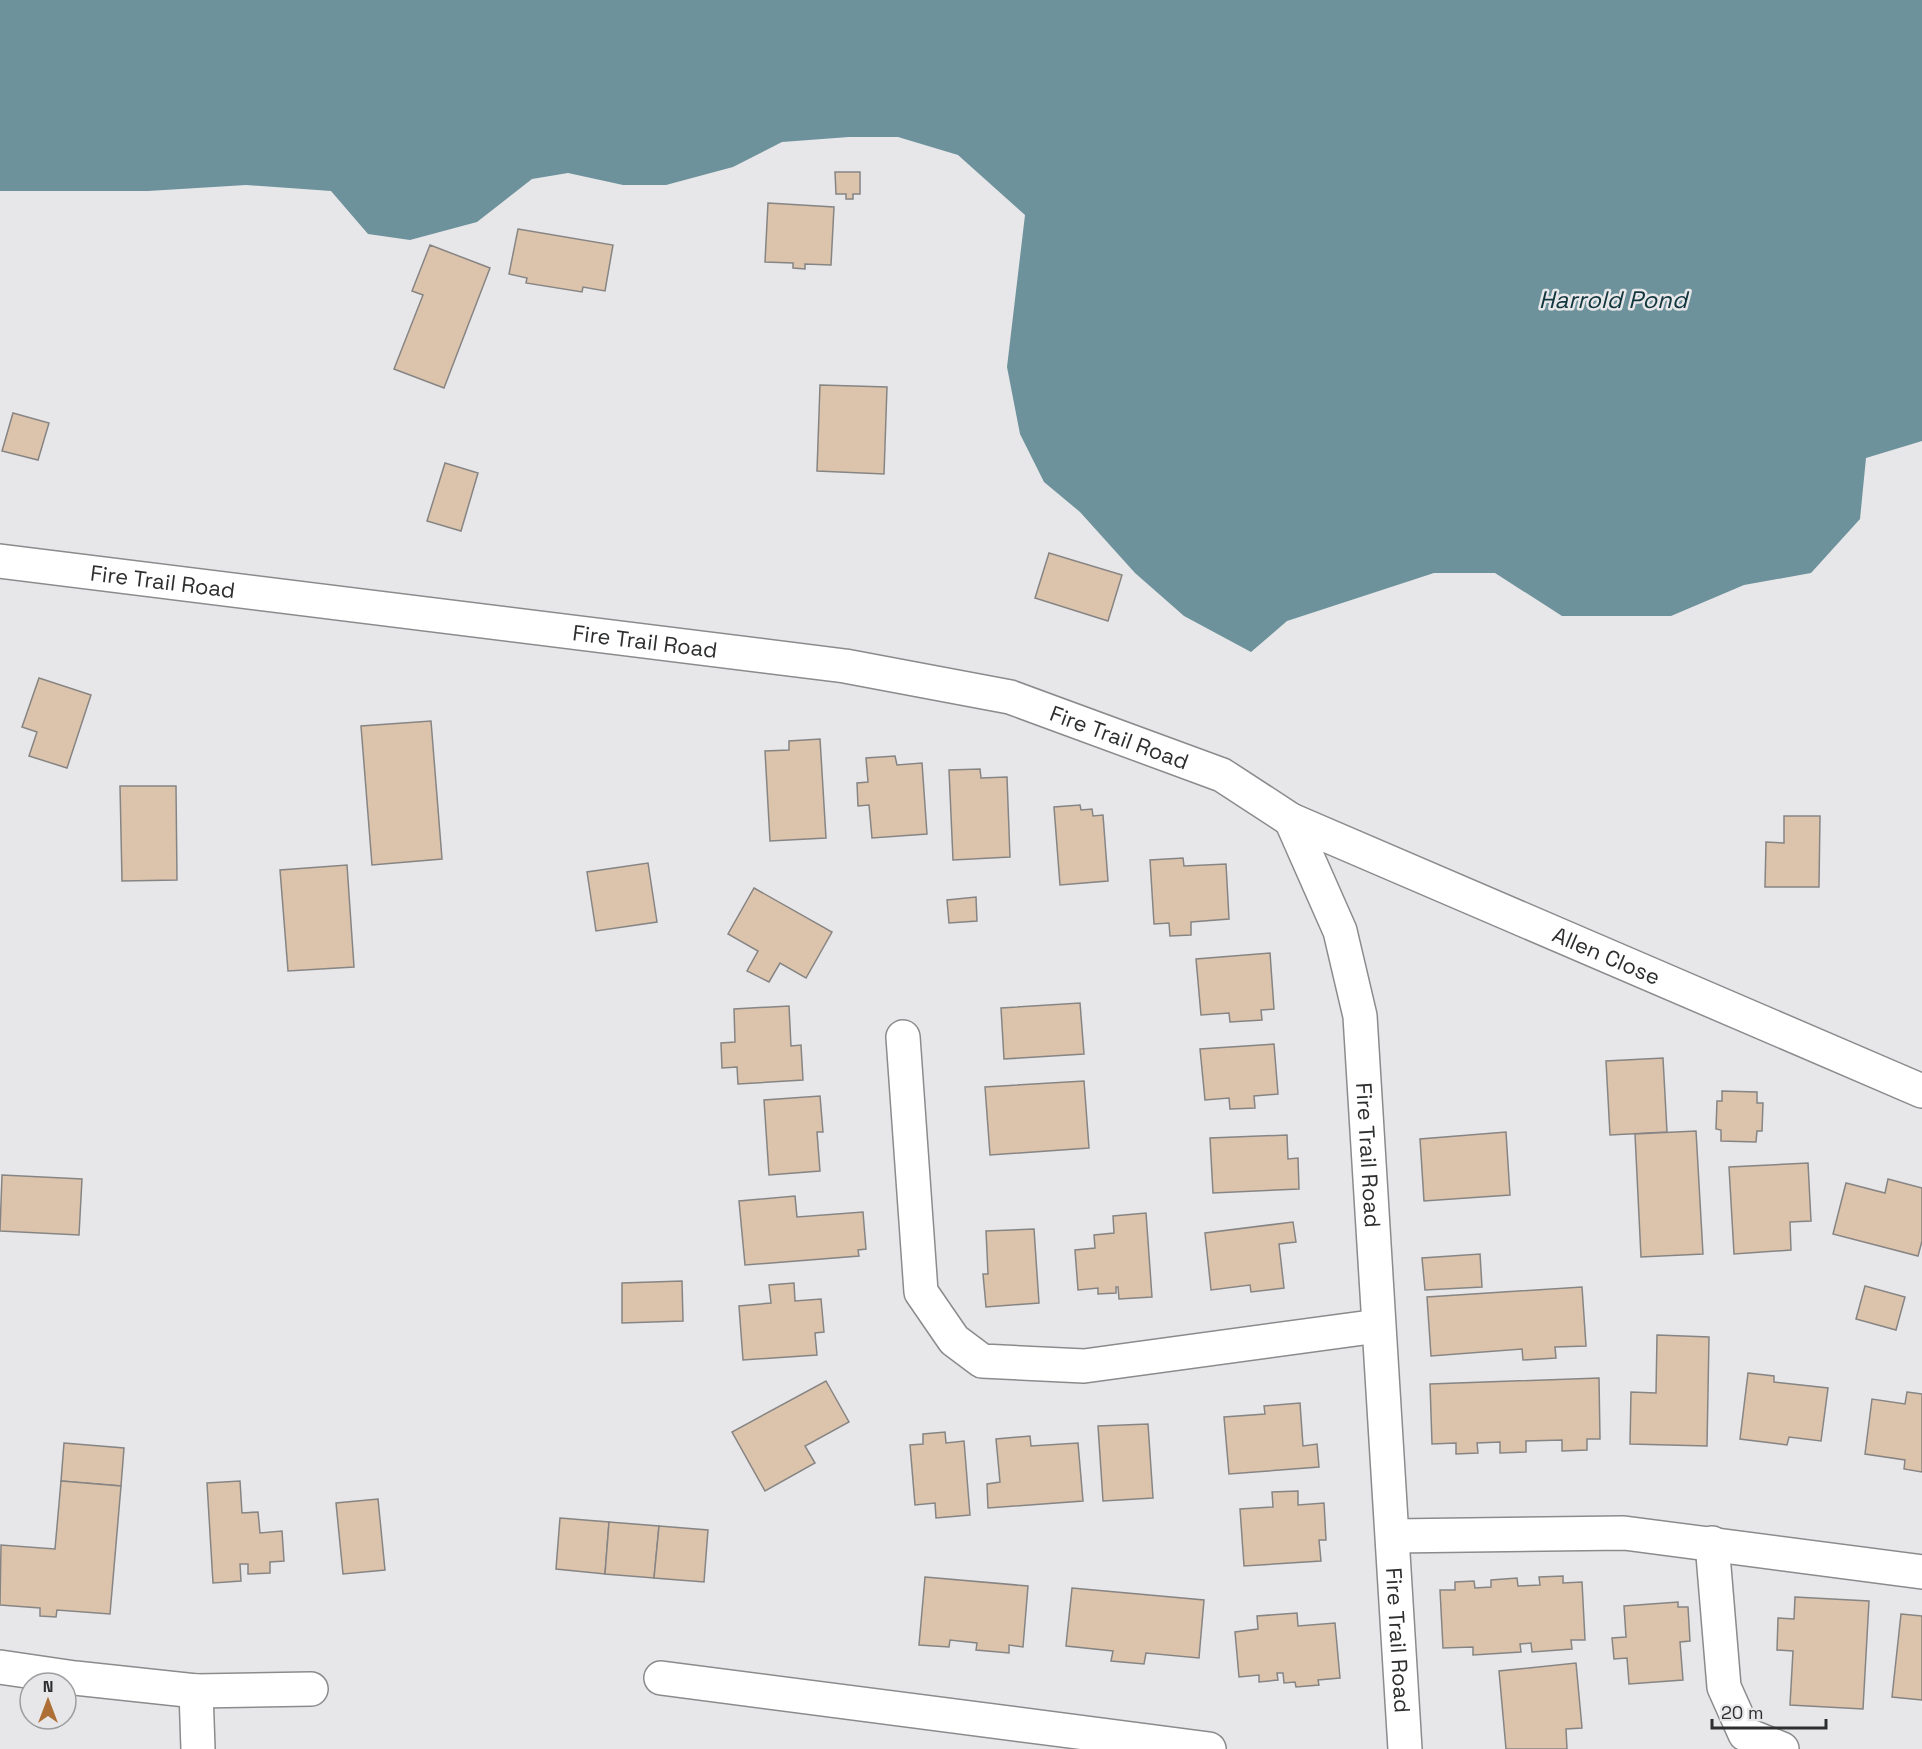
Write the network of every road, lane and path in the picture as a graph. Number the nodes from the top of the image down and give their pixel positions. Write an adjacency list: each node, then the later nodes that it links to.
1 (0, 561): 2 (street, Fire Trail Road)
2 (1291, 820): 4 (street, Allen Close); 5 (street, Fire Trail Road)
3 (903, 1037): 5 (street)
4 (1922, 1091)
5 (1378, 1326): 6 (street, Fire Trail Road)
6 (1394, 1536): 7 (street); 15 (street, Fire Trail Road)
7 (1712, 1543): 8 (street); 16 (street)
8 (1922, 1572)
9 (0, 1667): 12 (street)
10 (661, 1678): 14 (street)
11 (311, 1689): 12 (street)
12 (196, 1691): 13 (street)
13 (198, 1749)
14 (1209, 1749)
15 (1405, 1749)
16 (1782, 1749)

